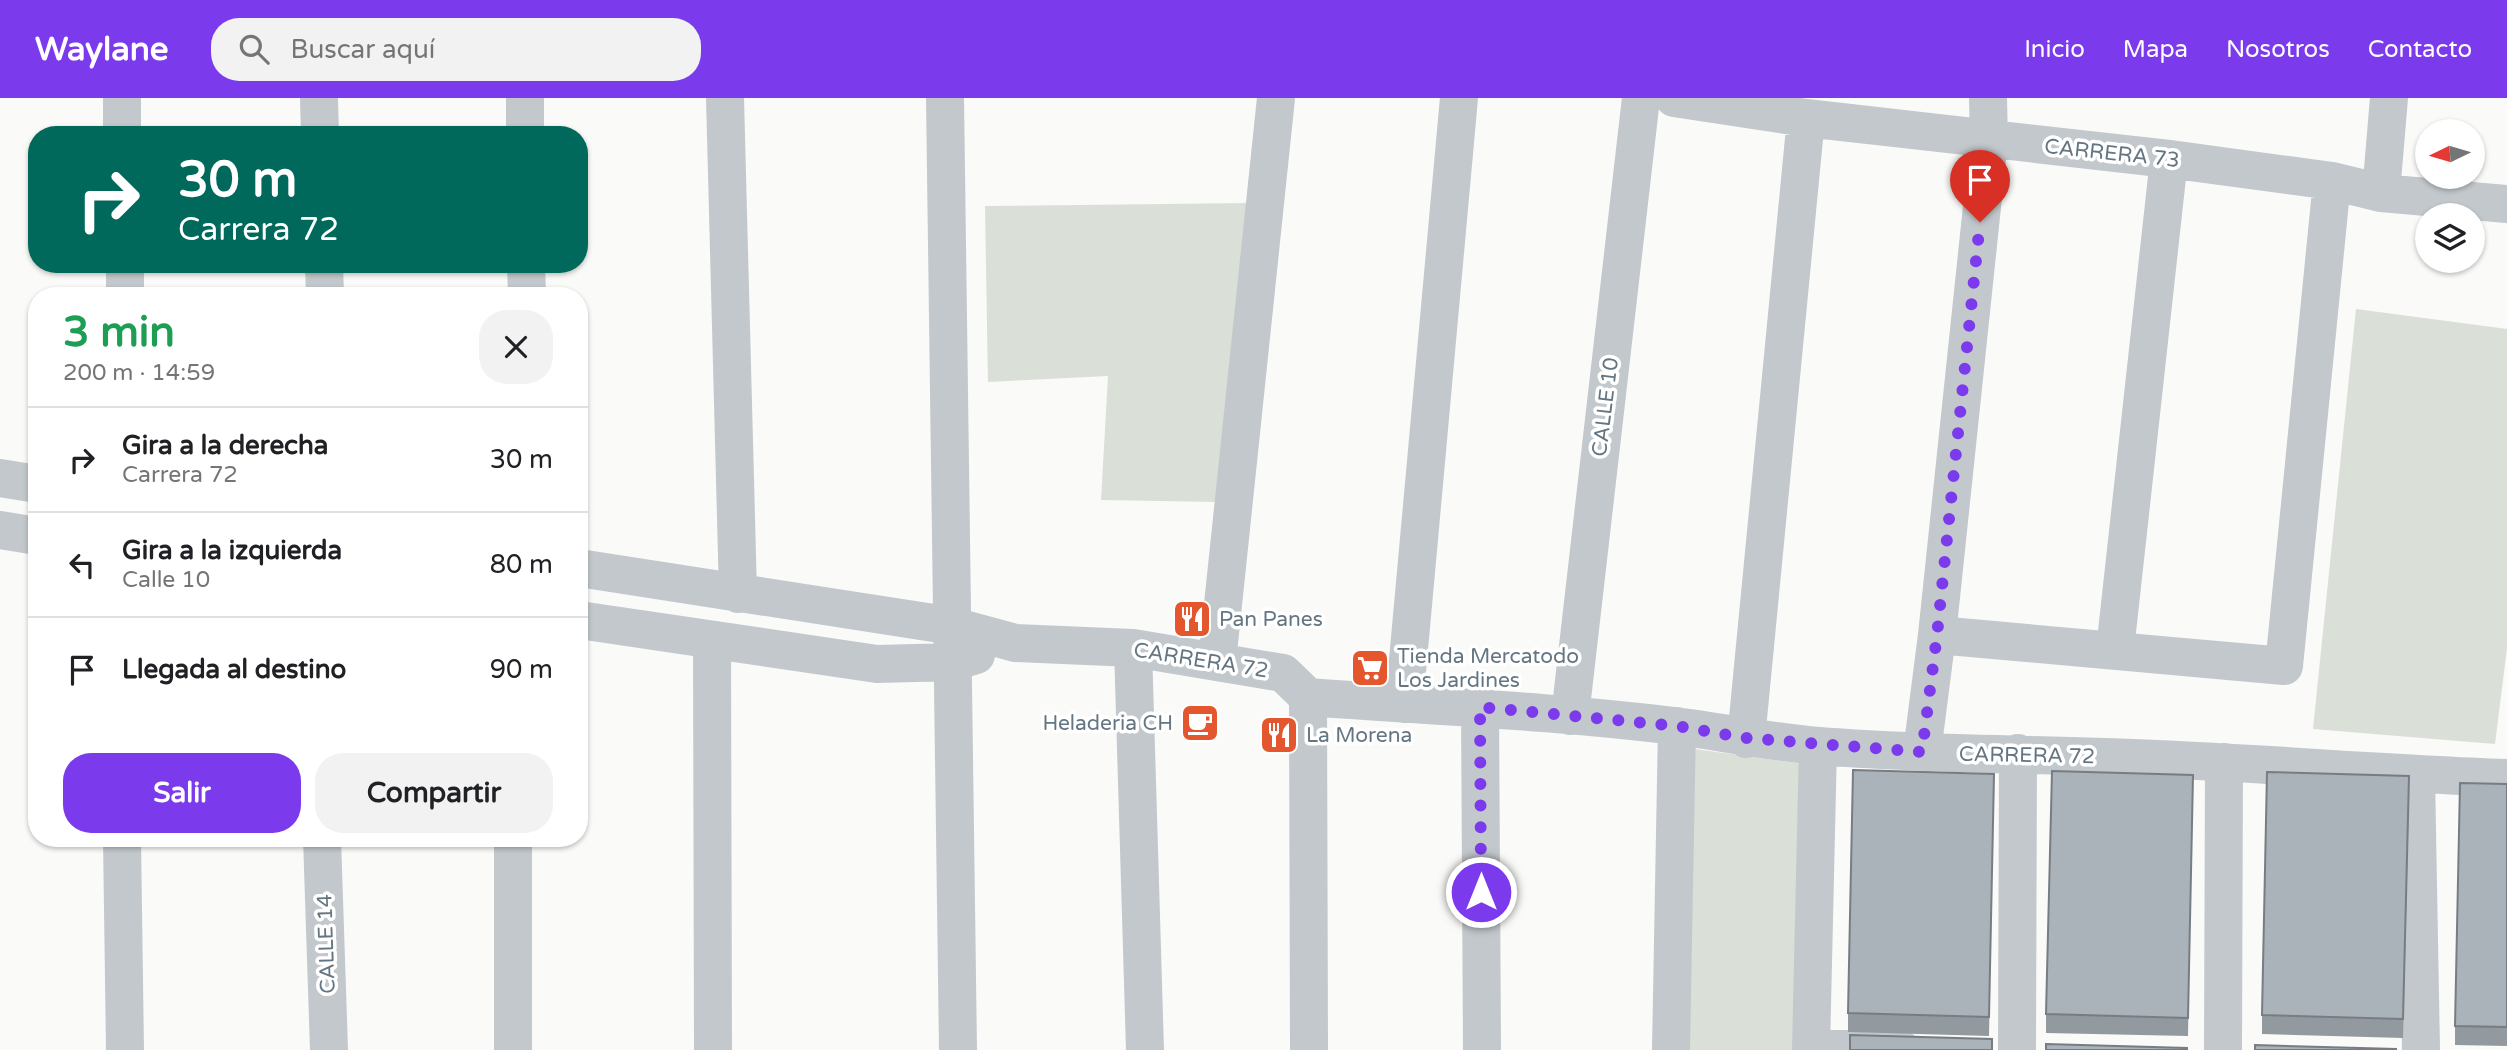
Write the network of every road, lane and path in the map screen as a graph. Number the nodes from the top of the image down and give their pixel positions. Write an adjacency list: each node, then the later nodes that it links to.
1 (122, 98): 13 (street)
2 (319, 98): 14 (street)
3 (525, 98): 15 (street)
4 (725, 98): 26 (street)
5 (945, 98): 30 (street)
6 (1276, 98): 33 (street)
7 (1459, 98): 35 (street)
8 (1641, 98): 37 (street, CALLE 10)
9 (1674, 98): 12 (street, CARRERA 73)
10 (1988, 98): 16 (street)
11 (2389, 98): 19 (street)
12 (1806, 118): 16 (street, CARRERA 73); 39 (street)
13 (122, 126)
14 (320, 126)
15 (525, 126)
16 (1989, 140): 17 (street, CARRERA 73); 28 (street)
17 (2169, 159): 18 (street, CARRERA 73); 32 (street)
18 (2332, 181): 19 (street, CARRERA 73); 32 (street)
19 (2381, 193): 20 (street, CARRERA 73)
20 (2507, 204)
21 (0, 478): 22 (street)
22 (28, 483)
23 (0, 530): 24 (street)
24 (28, 535)
25 (588, 569): 26 (street, CARRERA 72)
26 (738, 594): 30 (street, CARRERA 72)
27 (588, 621): 29 (street, CARRERA 72)
28 (1937, 635): 32 (street); 41 (street)
29 (712, 641): 30 (street, CARRERA 72); 55 (street)
30 (953, 644): 31 (street, CARRERA 72); 56 (street)
31 (1133, 648): 33 (street, CARRERA 72); 57 (street)
32 (2115, 650)
33 (1217, 662): 34 (street, CARRERA 72)
34 (1308, 697): 35 (street, CARRERA 72); 58 (street)
35 (1404, 704): 36 (street, CARRERA 72)
36 (1480, 707): 37 (street, CARRERA 72); 59 (street)
37 (1570, 716): 38 (street, CARRERA 72)
38 (1677, 726): 39 (street, CARRERA 72); 60 (street)
39 (1746, 738): 40 (street, CARRERA 72)
40 (1818, 746): 41 (street, CARRERA 72); 49 (street)
41 (1922, 752): 42 (street, CARRERA 72)
42 (2018, 753): 43 (street, CARRERA 72); 51 (street)
43 (2224, 762): 44 (street, CARRERA 72); 61 (street)
44 (2416, 775): 45 (street, CARRERA 72); 62 (street)
45 (2507, 778)
46 (122, 847): 52 (street)
47 (323, 847): 53 (street, CALLE 14)
48 (513, 847): 54 (street)
49 (1811, 1049): 50 (street)
50 (1935, 1049)
51 (2017, 1049)
52 (125, 1050)
53 (329, 1050)
54 (513, 1050)
55 (713, 1050)
56 (958, 1050)
57 (1145, 1050)
58 (1309, 1050)
59 (1482, 1050)
60 (1671, 1050)
61 (2223, 1050)
62 (2421, 1050)

